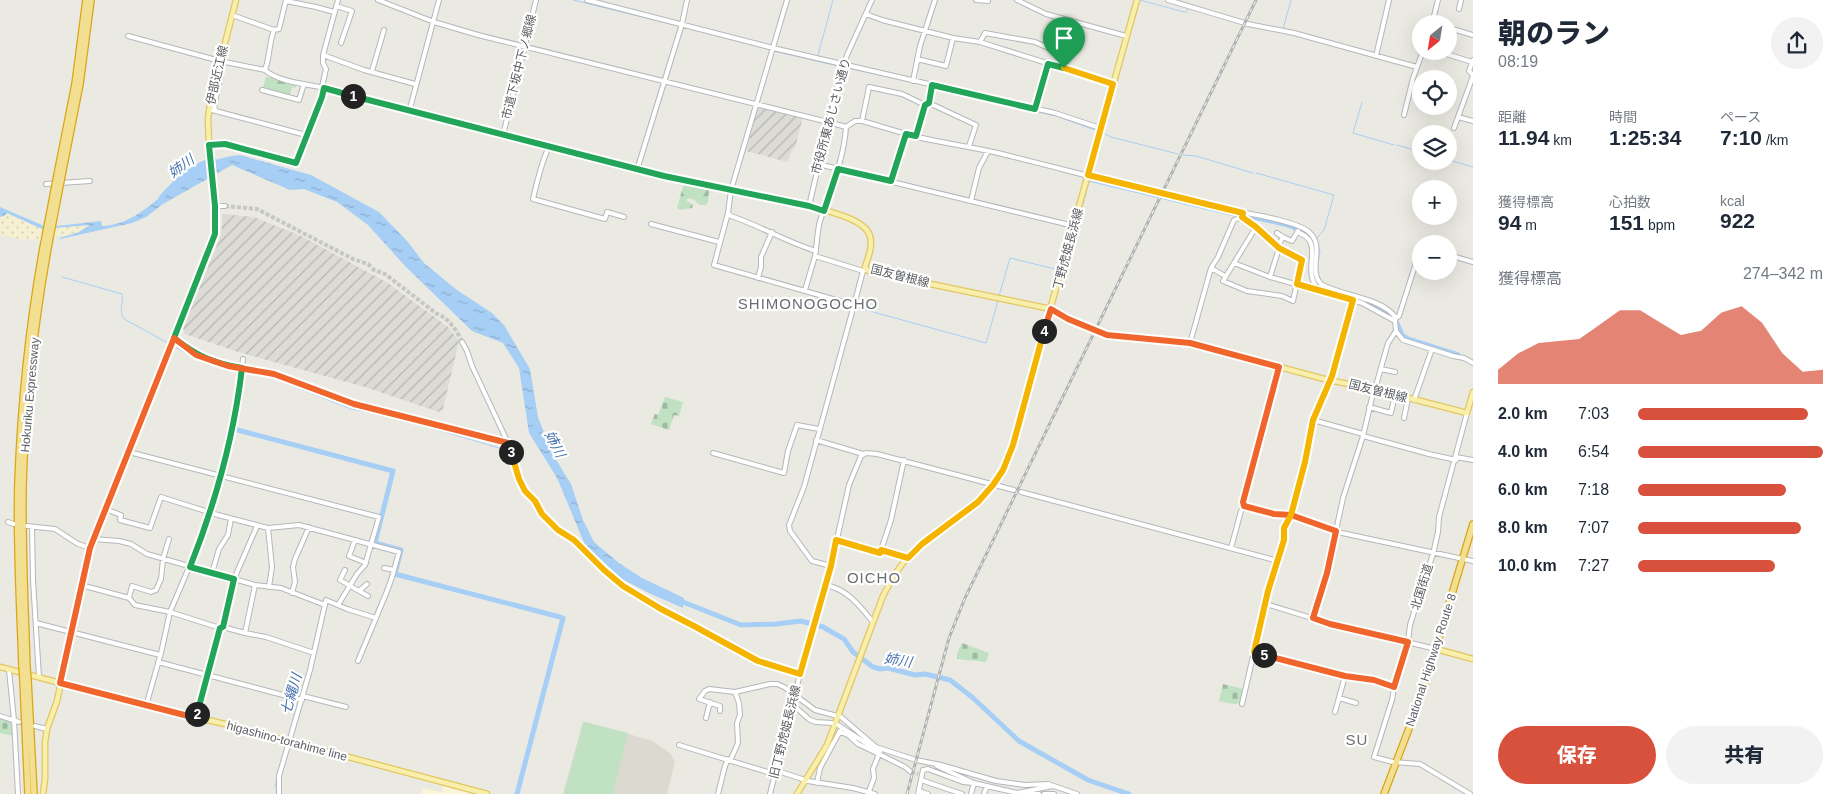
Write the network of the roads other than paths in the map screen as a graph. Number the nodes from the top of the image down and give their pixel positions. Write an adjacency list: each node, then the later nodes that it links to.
1 (86, 0): 90 (highway, Hokuriku Expressway)
2 (91, 0): 90 (highway, Hokuriku Expressway)
3 (236, 0): 29 (main road, 伊部近江線)
4 (286, 0): 27 (street); 33 (street)
5 (338, 0): 24 (street)
6 (378, 0): 31 (street)
7 (439, 0): 31 (street)
8 (536, 0): 43 (street, 市道下坂中下ノ郷線)
9 (587, 0): 32 (street)
10 (687, 0): 32 (street)
11 (787, 0): 44 (street)
12 (872, 0): 28 (street, 市役所東あじさい通り)
13 (935, 0): 35 (street)
14 (976, 0): 22 (street)
15 (1017, 0): 39 (street)
16 (1137, 0): 39 (main road, 丁野虎姫長浜線)
17 (1168, 0): 25 (street)
18 (1189, 0): 25 (street)
19 (1388, 0): 46 (street)
20 (1432, 0): 23 (street)
21 (1461, 0): 26 (street)
22 (988, 1)
23 (1438, 1): 30 (street)
24 (336, 6): 27 (street); 42 (street)
25 (1188, 7): 46 (street)
26 (1459, 9)
27 (334, 12): 45 (street)
28 (866, 14): 35 (street); 52 (street, 市役所東あじさい通り)
29 (232, 15): 33 (street); 50 (main road, 伊部近江線)
30 (1435, 15)
31 (434, 22): 43 (street); 63 (street)
32 (681, 25): 44 (street); 61 (street)
33 (274, 30): 56 (street)
34 (384, 30): 57 (street)
35 (925, 30): 40 (street); 48 (street)
36 (1458, 31): 37 (street)
37 (1473, 35)
38 (128, 36): 50 (street)
39 (1126, 36): 64 (main road, 丁野虎姫長浜線)
40 (953, 38): 41 (street); 48 (street)
41 (980, 42): 53 (street); 54 (street)
42 (341, 43)
43 (524, 46): 61 (street); 82 (street, 市道下坂中下ノ郷線)
44 (773, 48): 52 (street); 68 (street)
45 (323, 55): 57 (street); 66 (street)
46 (1376, 56): 55 (street)
47 (1458, 57): 51 (street)
48 (917, 59): 60 (street)
49 (1420, 60): 55 (street)
50 (220, 61): 56 (street); 58 (main road, 伊部近江線)
51 (1472, 61): 59 (street)
52 (843, 64): 60 (street); 75 (street, 市役所東あじさい通り)
53 (1048, 64): 54 (street); 70 (street)
54 (1064, 68): 64 (street)
55 (1417, 68): 72 (street)
56 (265, 70): 62 (street)
57 (372, 72): 63 (street)
58 (217, 73): 81 (street); 86 (main road, 伊部近江線)
59 (1473, 75): 73 (street)
60 (913, 81): 65 (street)
61 (664, 82): 68 (street); 91 (street)
62 (304, 84): 66 (street); 67 (street)
63 (415, 84): 71 (street)
64 (1113, 84): 79 (main road, 丁野虎姫長浜線)
65 (932, 85): 69 (street); 70 (street)
66 (323, 88): 71 (main road, 国友曽根線); 81 (main road)
67 (262, 90)
68 (755, 104): 75 (street); 96 (street)
69 (927, 104): 74 (street); 83 (street); 85 (street)
70 (1035, 109): 79 (street)
71 (409, 112): 82 (main road, 国友曽根線)
72 (1404, 115)
73 (1458, 117): 76 (street); 77 (street)
74 (862, 121): 78 (street); 80 (street)
75 (828, 122): 78 (street); 88 (street, 市役所東あじさい通り)
76 (1473, 122)
77 (1455, 125)
78 (846, 127): 89 (street)
79 (1100, 128): 92 (main road, 丁野虎姫長浜線)
80 (906, 134): 83 (street); 94 (street)
81 (306, 135): 86 (main road)
82 (503, 135): 84 (main road, 国友曽根線)
83 (916, 136): 85 (street)
84 (548, 146): 91 (main road, 国友曽根線); 104 (street)
85 (969, 146): 87 (street)
86 (209, 148): 98 (main road, 伊部近江線)
87 (988, 151): 92 (street); 97 (street)
88 (818, 164): 89 (street); 100 (street, 市役所東あじさい通り)
89 (838, 169): 94 (street); 101 (street)
90 (61, 170): 236 (highway, Hokuriku Expressway, bridge)
91 (637, 170): 96 (main road, 国友曽根線)
92 (1088, 175): 103 (street); 106 (main road, 丁野虎姫長浜線)
93 (90, 181): 95 (street)
94 (891, 181): 97 (street)
95 (46, 184)
96 (731, 190): 100 (main road, 国友曽根線); 102 (street)
97 (971, 201): 106 (street)
98 (215, 204): 99 (street); 133 (main road, 伊部近江線)
99 (225, 206)
100 (809, 206): 101 (main road, 国友曽根線)
101 (824, 211): 114 (street); 120 (main road, 国友曽根線)
102 (728, 213): 109 (street); 112 (street)
103 (1243, 215): 107 (street); 108 (street); 119 (street)
104 (624, 217)
105 (651, 224): 112 (street)
106 (1074, 226): 130 (main road, 丁野虎姫長浜線)
107 (1256, 227): 113 (street); 118 (street)
108 (1298, 229): 111 (street); 126 (street); 131 (street)
109 (772, 232): 114 (street); 123 (street)
110 (1277, 233): 111 (street)
111 (1284, 237): 113 (street)
112 (719, 242): 123 (street)
113 (1278, 247): 122 (street); 125 (street)
114 (816, 251): 115 (street)
115 (815, 256): 120 (street); 127 (street)
116 (1457, 257): 117 (street)
117 (1473, 262)
118 (1234, 263): 121 (street); 122 (street)
119 (1211, 268): 121 (street); 135 (street)
120 (864, 270): 129 (street); 130 (main road, 国友曽根線)
121 (1226, 276): 125 (street)
122 (1270, 277): 125 (street)
123 (758, 278): 127 (street)
124 (1412, 279): 131 (street)
125 (1297, 284): 126 (street)
126 (1318, 289): 128 (street)
127 (805, 290): 129 (street)
128 (1353, 300): 131 (street); 143 (street)
129 (854, 305): 153 (street)
130 (1051, 309): 135 (main road, 国友曽根線); 164 (main road, 丁野虎姫長浜線)
131 (1395, 319): 132 (street)
132 (1396, 331): 136 (street); 141 (street)
133 (174, 338): 140 (street); 157 (main road, 伊部近江線)
134 (462, 342): 156 (street)
135 (1190, 343): 139 (main road, 国友曽根線)
136 (1432, 349): 138 (street); 148 (street)
137 (243, 359): 140 (street)
138 (1473, 362)
139 (1279, 367): 143 (main road, 国友曽根線); 167 (street)
140 (242, 368): 156 (street); 163 (street)
141 (1381, 370): 142 (street); 144 (street)
142 (1395, 372)
143 (1331, 380): 144 (main road, 国友曽根線); 152 (street)
144 (1375, 389): 146 (main road, 国友曽根線); 149 (street)
145 (1473, 392): 150 (main road)
146 (1395, 395): 147 (main road, 国友曽根線); 149 (street)
147 (1408, 398): 148 (main road, 国友曽根線); 151 (street)
148 (1414, 400): 150 (main road, 国友曽根線)
149 (1369, 407): 154 (street)
150 (1467, 413): 160 (street, 北国街道)
151 (1404, 418)
152 (1313, 420): 154 (street); 170 (street)
153 (819, 429): 155 (street); 158 (street)
154 (1363, 435): 160 (street); 178 (street)
155 (816, 440): 159 (street); 194 (street)
156 (508, 443): 232 (street)
157 (128, 452): 163 (street); 168 (main road, 伊部近江線)
158 (713, 453)
159 (863, 454): 161 (street); 182 (street, 旧丁野虎姫長浜線)
160 (1456, 458): 162 (street); 187 (street, 北国街道)
161 (904, 460): 164 (street); 186 (street)
162 (1473, 460)
163 (219, 476): 169 (street); 183 (street)
164 (993, 485): 165 (street); 188 (main road, 丁野虎姫長浜線)
165 (1014, 490)
166 (1021, 492): 185 (street)
167 (1244, 506): 170 (street); 185 (street)
168 (106, 509): 169 (street); 179 (main road, 伊部近江線)
169 (209, 512): 171 (street); 195 (street)
170 (1290, 515): 178 (street); 191 (street)
171 (231, 519): 175 (street); 199 (street)
172 (8, 522): 173 (street)
173 (14, 524)
174 (1473, 524): 190 (highway, National Highway Route 8)
175 (257, 526): 177 (street); 200 (street)
176 (310, 527): 177 (street); 181 (street); 208 (street)
177 (268, 528): 206 (street)
178 (1336, 531): 187 (street); 216 (street)
179 (94, 538): 184 (main road, 伊部近江線); 189 (street)
180 (169, 539): 189 (street)
181 (355, 540): 183 (street); 193 (street)
182 (836, 540): 186 (street); 194 (street, 旧丁野虎姫長浜線)
183 (372, 544): 193 (street); 198 (street)
184 (90, 548): 202 (main road, 伊部近江線); 217 (street)
185 (1231, 548): 191 (street)
186 (881, 550): 188 (street)
187 (1433, 554): 190 (street); 222 (street, 北国街道)
188 (908, 558): 218 (main road, 丁野虎姫長浜線)
189 (163, 559): 195 (street); 210 (street)
190 (1462, 560): 192 (street); 223 (highway, National Highway Route 8)
191 (1278, 561): 211 (street)
192 (1473, 561)
193 (366, 562): 205 (street)
194 (831, 566): 204 (street, 旧丁野虎姫長浜線)
195 (190, 567): 199 (street); 214 (street)
196 (384, 568): 198 (street)
197 (345, 570): 205 (street)
198 (394, 570): 215 (street)
199 (212, 573): 200 (street)
200 (234, 579): 203 (street); 219 (street)
201 (367, 584): 207 (street)
202 (81, 585): 210 (street); 220 (main road, 伊部近江線)
203 (256, 585): 206 (street); 221 (street)
204 (826, 585): 218 (street); 232 (street, 旧丁野虎姫長浜線)
205 (350, 586): 207 (street); 213 (street)
206 (269, 587): 208 (street)
207 (359, 592): 209 (street)
208 (292, 593): 212 (street)
209 (368, 596)
210 (128, 598): 214 (street)
211 (1266, 604): 216 (street); 224 (street)
212 (325, 605): 213 (street); 225 (street)
213 (338, 606): 215 (street)
214 (170, 612): 219 (street); 226 (street)
215 (376, 618): 228 (street)
216 (1313, 618): 222 (street)
217 (36, 623): 220 (street); 235 (street)
218 (873, 623): 251 (main road, 丁野虎姫長浜線)
219 (222, 627): 221 (street); 233 (street)
220 (71, 631): 226 (street); 237 (main road, 伊部近江線)
221 (244, 633): 225 (street)
222 (1408, 642): 223 (street); 238 (street, 北国街道)
223 (1436, 649): 227 (main road); 267 (highway, National Highway Route 8)
224 (1254, 652): 234 (street); 245 (street)
225 (314, 653): 241 (street)
226 (160, 655): 229 (street)
227 (1473, 659)
228 (358, 661)
229 (158, 662): 233 (street); 247 (street)
230 (0, 667): 231 (main road, higashino-torahime line)
231 (9, 670): 235 (main road, higashino-torahime line); 255 (street)
232 (800, 674): 240 (street, 旧丁野虎姫長浜線)
233 (208, 675): 241 (street); 253 (street)
234 (1345, 676): 238 (street); 242 (street)
235 (40, 677): 237 (main road, higashino-torahime line)
236 (26, 680): 280 (highway, Hokuriku Expressway); 281 (highway, Hokuriku Expressway)
237 (60, 683): 247 (main road, higashino-torahime line); 260 (main road, 伊部近江線)
238 (1394, 687): 267 (street, 北国街道)
239 (735, 692): 240 (street); 243 (street); 265 (street)
240 (795, 694): 246 (street, 旧丁野虎姫長浜線); 251 (street)
241 (302, 698): 248 (street); 262 (street)
242 (1339, 698): 244 (street); 250 (street)
243 (710, 702): 249 (street); 254 (street)
244 (1356, 702)
245 (1242, 704)
246 (793, 705): 257 (street); 268 (street, 旧丁野虎姫長浜線)
247 (146, 706): 253 (main road, higashino-torahime line)
248 (346, 707)
249 (720, 711)
250 (1335, 712)
251 (839, 715): 261 (street); 270 (main road)
252 (0, 716): 255 (street)
253 (196, 718): 262 (main road, higashino-torahime line)
254 (706, 718)
255 (14, 720): 256 (street); 279 (street)
256 (20, 722)
257 (832, 723)
258 (36, 726): 260 (street)
259 (840, 728): 261 (street); 264 (street); 272 (street)
260 (47, 729): 282 (main road, 伊部近江線)
261 (865, 741): 264 (street); 266 (street)
262 (290, 742): 283 (street); 284 (main road, higashino-torahime line)
263 (679, 745): 265 (street)
264 (879, 754): 269 (street); 277 (street)
265 (729, 760): 268 (street); 285 (street)
266 (931, 763): 273 (street); 275 (street)
267 (1396, 763): 299 (highway, National Highway Route 8); 300 (street)
268 (775, 772): 270 (street); 286 (street, 旧丁野虎姫長浜線)
269 (911, 772)
270 (806, 780): 272 (street); 287 (main road)
271 (921, 780): 273 (street); 278 (street); 290 (street)
272 (817, 783): 277 (street)
273 (974, 783): 274 (street); 291 (street)
274 (987, 786): 276 (street); 292 (street)
275 (1054, 786): 294 (street); 298 (street)
276 (999, 789): 293 (street); 294 (street)
277 (868, 793): 288 (street)
278 (918, 793): 289 (street)
279 (18, 794)
280 (28, 794)
281 (34, 794)
282 (43, 794)
283 (279, 794)
284 (487, 794)
285 (718, 794)
286 (770, 794)
287 (797, 794)
288 (875, 794)
289 (928, 794)
290 (962, 794)
291 (971, 794)
292 (984, 794)
293 (997, 794)
294 (1017, 794): 295 (street)
295 (1039, 794)
296 (1044, 794): 297 (street)
297 (1054, 794)
298 (1077, 794)
299 (1384, 794)
300 (1470, 794)

